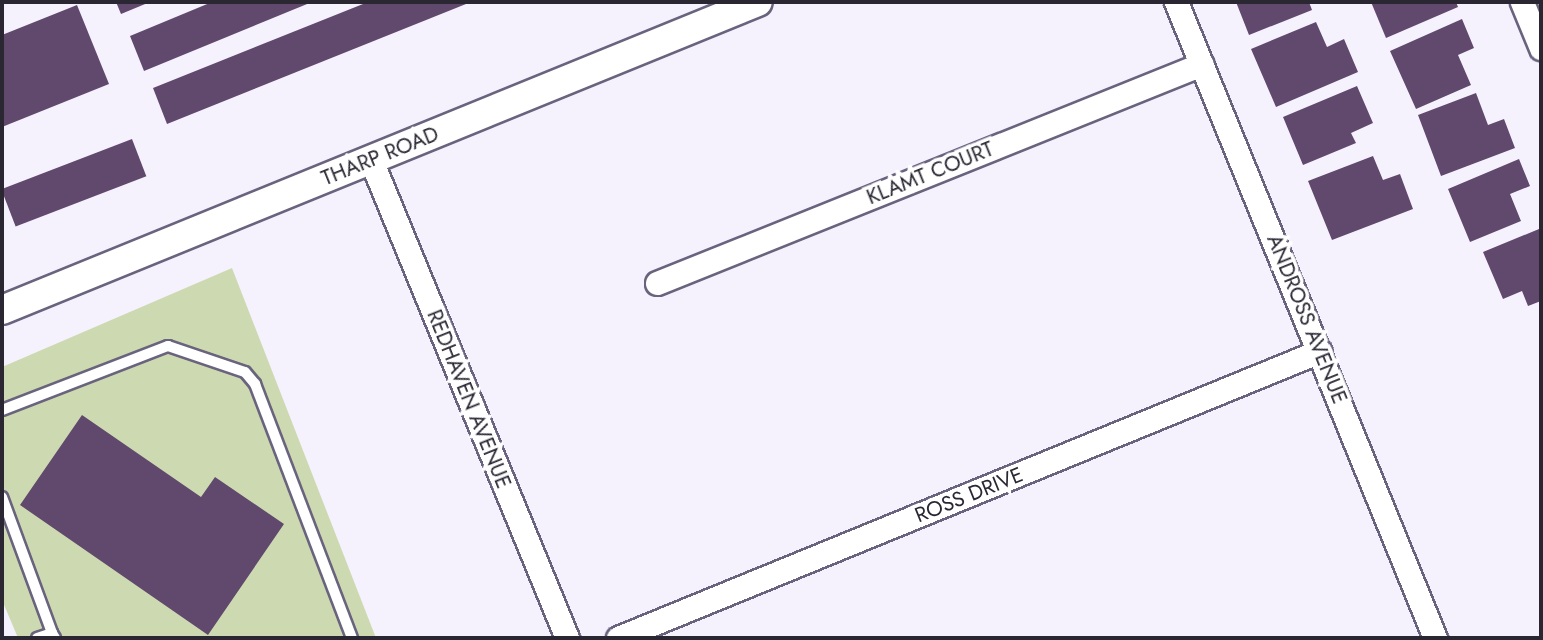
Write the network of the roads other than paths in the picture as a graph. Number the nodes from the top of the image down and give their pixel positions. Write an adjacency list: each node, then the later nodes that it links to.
1 (758, 2): 6 (street, THARP ROAD)
2 (1176, 2): 5 (street, ANDROSS AVENUE)
3 (1522, 2): 4 (street)
4 (1541, 48)
5 (1202, 64): 7 (street, KLAMT COURT); 9 (street, ANDROSS AVENUE)
6 (371, 160): 8 (street, THARP ROAD); 15 (street, REDHAVEN AVENUE)
7 (657, 283)
8 (2, 310)
9 (1321, 351): 16 (street, ROSS DRIVE); 17 (street, ANDROSS AVENUE)
10 (2, 410): 14 (lane)
11 (2, 497): 12 (lane)
12 (54, 636): 13 (lane)
13 (37, 638)
14 (352, 638)
15 (567, 638)
16 (618, 638)
17 (1435, 638)

